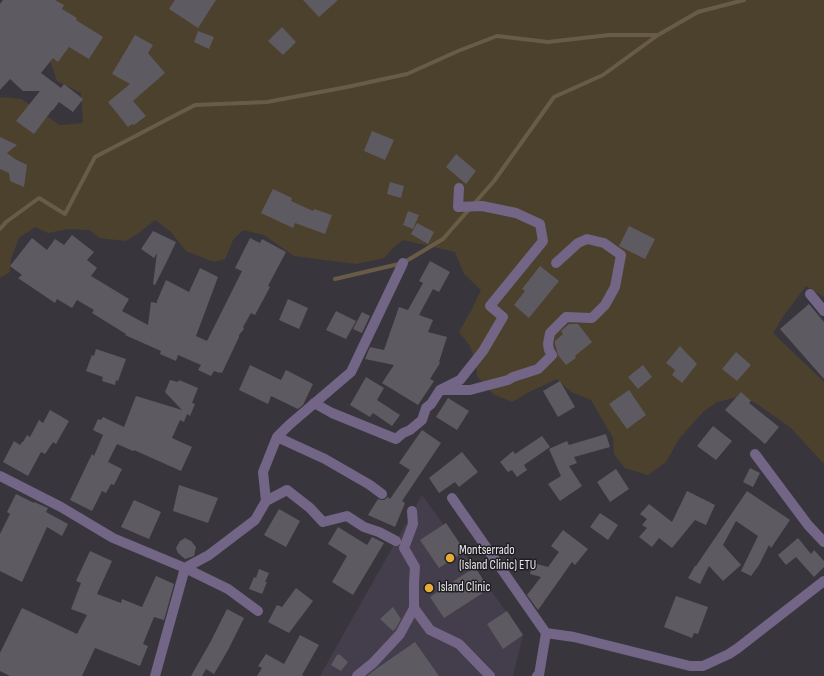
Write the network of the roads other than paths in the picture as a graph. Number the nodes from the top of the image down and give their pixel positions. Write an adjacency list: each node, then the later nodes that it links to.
1 (459, 188): 6 (street)
2 (403, 263): 7 (street)
3 (556, 263): 6 (street)
4 (810, 294): 5 (street)
5 (824, 311)
6 (440, 390): 7 (street)
7 (314, 403): 8 (street)
8 (277, 437): 11 (street); 13 (street)
9 (755, 454): 16 (street)
10 (0, 476): 17 (street)
11 (382, 494)
12 (452, 498): 21 (street)
13 (266, 501): 15 (street); 17 (street)
14 (412, 511): 19 (street)
15 (396, 541)
16 (824, 542)
17 (185, 568): 20 (street); 22 (street)
18 (824, 581): 21 (street)
19 (414, 608): 23 (street); 24 (street)
20 (258, 611)
21 (546, 633): 25 (street)
22 (155, 676)
23 (357, 676)
24 (490, 676)
25 (537, 676)

